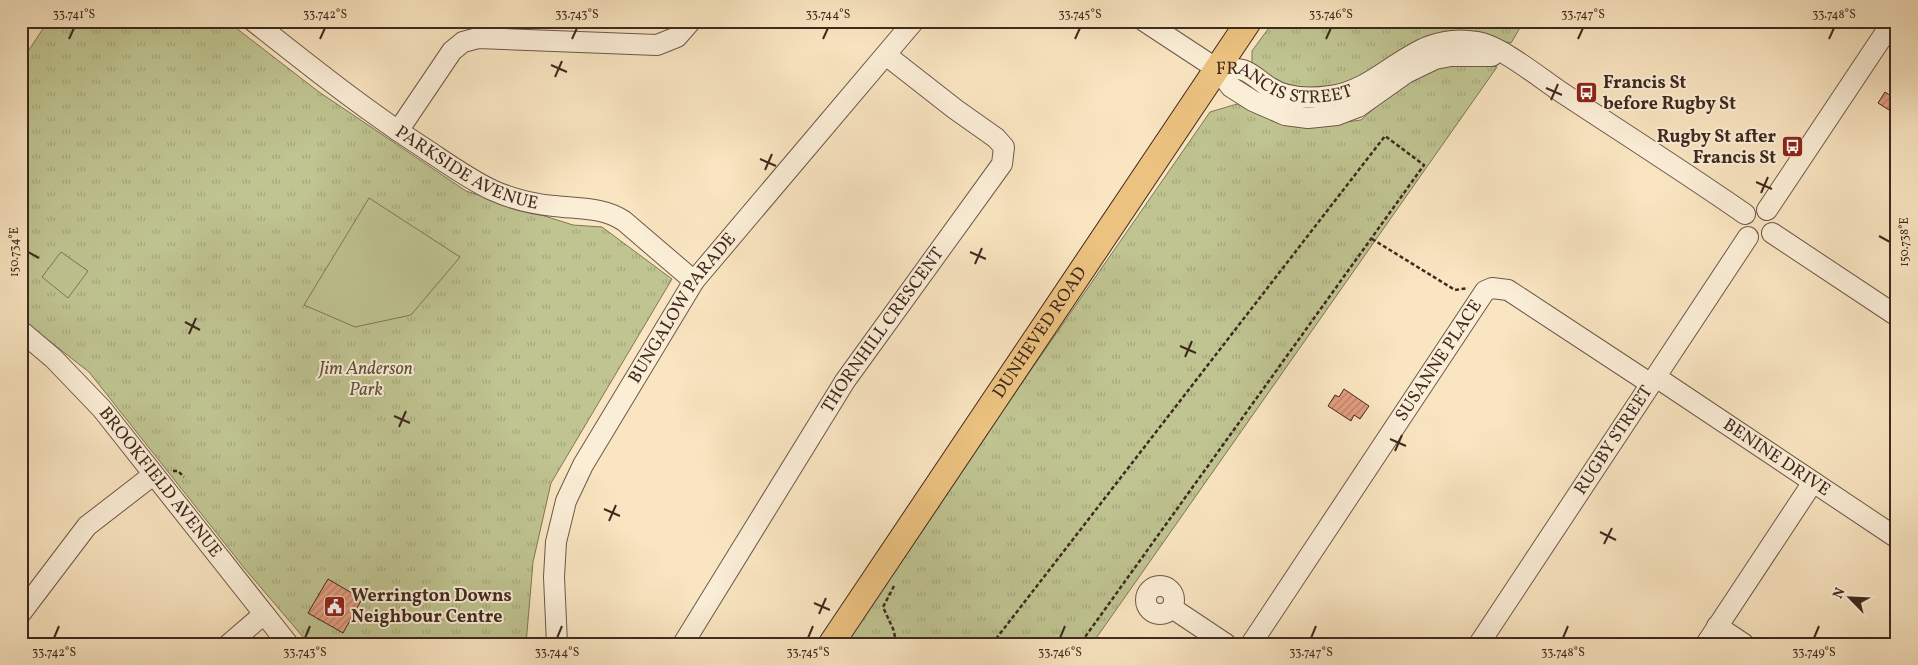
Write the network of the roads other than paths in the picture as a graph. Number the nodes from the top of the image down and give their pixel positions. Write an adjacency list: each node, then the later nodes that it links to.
1 (691, 21): 9 (street)
2 (914, 21): 7 (street, BUNGALOW PARADE)
3 (1144, 21): 8 (street, FRANCIS STREET)
4 (1249, 21): 8 (main road, DUNHEVED ROAD)
5 (255, 22): 9 (street, PARKSIDE AVENUE)
6 (1892, 31): 10 (street)
7 (886, 55): 14 (street, BUNGALOW PARADE); 28 (street, THORNHILL CRESCENT)
8 (1217, 69): 11 (street, FRANCIS STREET); 29 (main road, DUNHEVED ROAD)
9 (398, 131): 14 (street, PARKSIDE AVENUE)
10 (1767, 210): 11 (street); 12 (street)
11 (1745, 214): 13 (street)
12 (1772, 233): 13 (street); 15 (street)
13 (1748, 237): 17 (street, RUGBY STREET)
14 (694, 281): 27 (street, BUNGALOW PARADE)
15 (1897, 316)
16 (21, 331): 18 (street, BROOKFIELD AVENUE)
17 (1654, 381): 19 (street, BENINE DRIVE); 31 (street, SUSANNE PLACE); 32 (street, RUGBY STREET)
18 (153, 474): 22 (street); 23 (street, BROOKFIELD AVENUE)
19 (1813, 482): 20 (street, BENINE DRIVE); 24 (street)
20 (1897, 538)
21 (1172, 608): 30 (street)
22 (21, 612)
23 (264, 614): 25 (street); 26 (street, BROOKFIELD AVENUE)
24 (1717, 626): 33 (street); 34 (street)
25 (229, 644)
26 (288, 644)
27 (557, 644)
28 (683, 644)
29 (831, 644)
30 (1226, 644)
31 (1251, 644)
32 (1479, 644)
33 (1706, 644)
34 (1744, 644)

